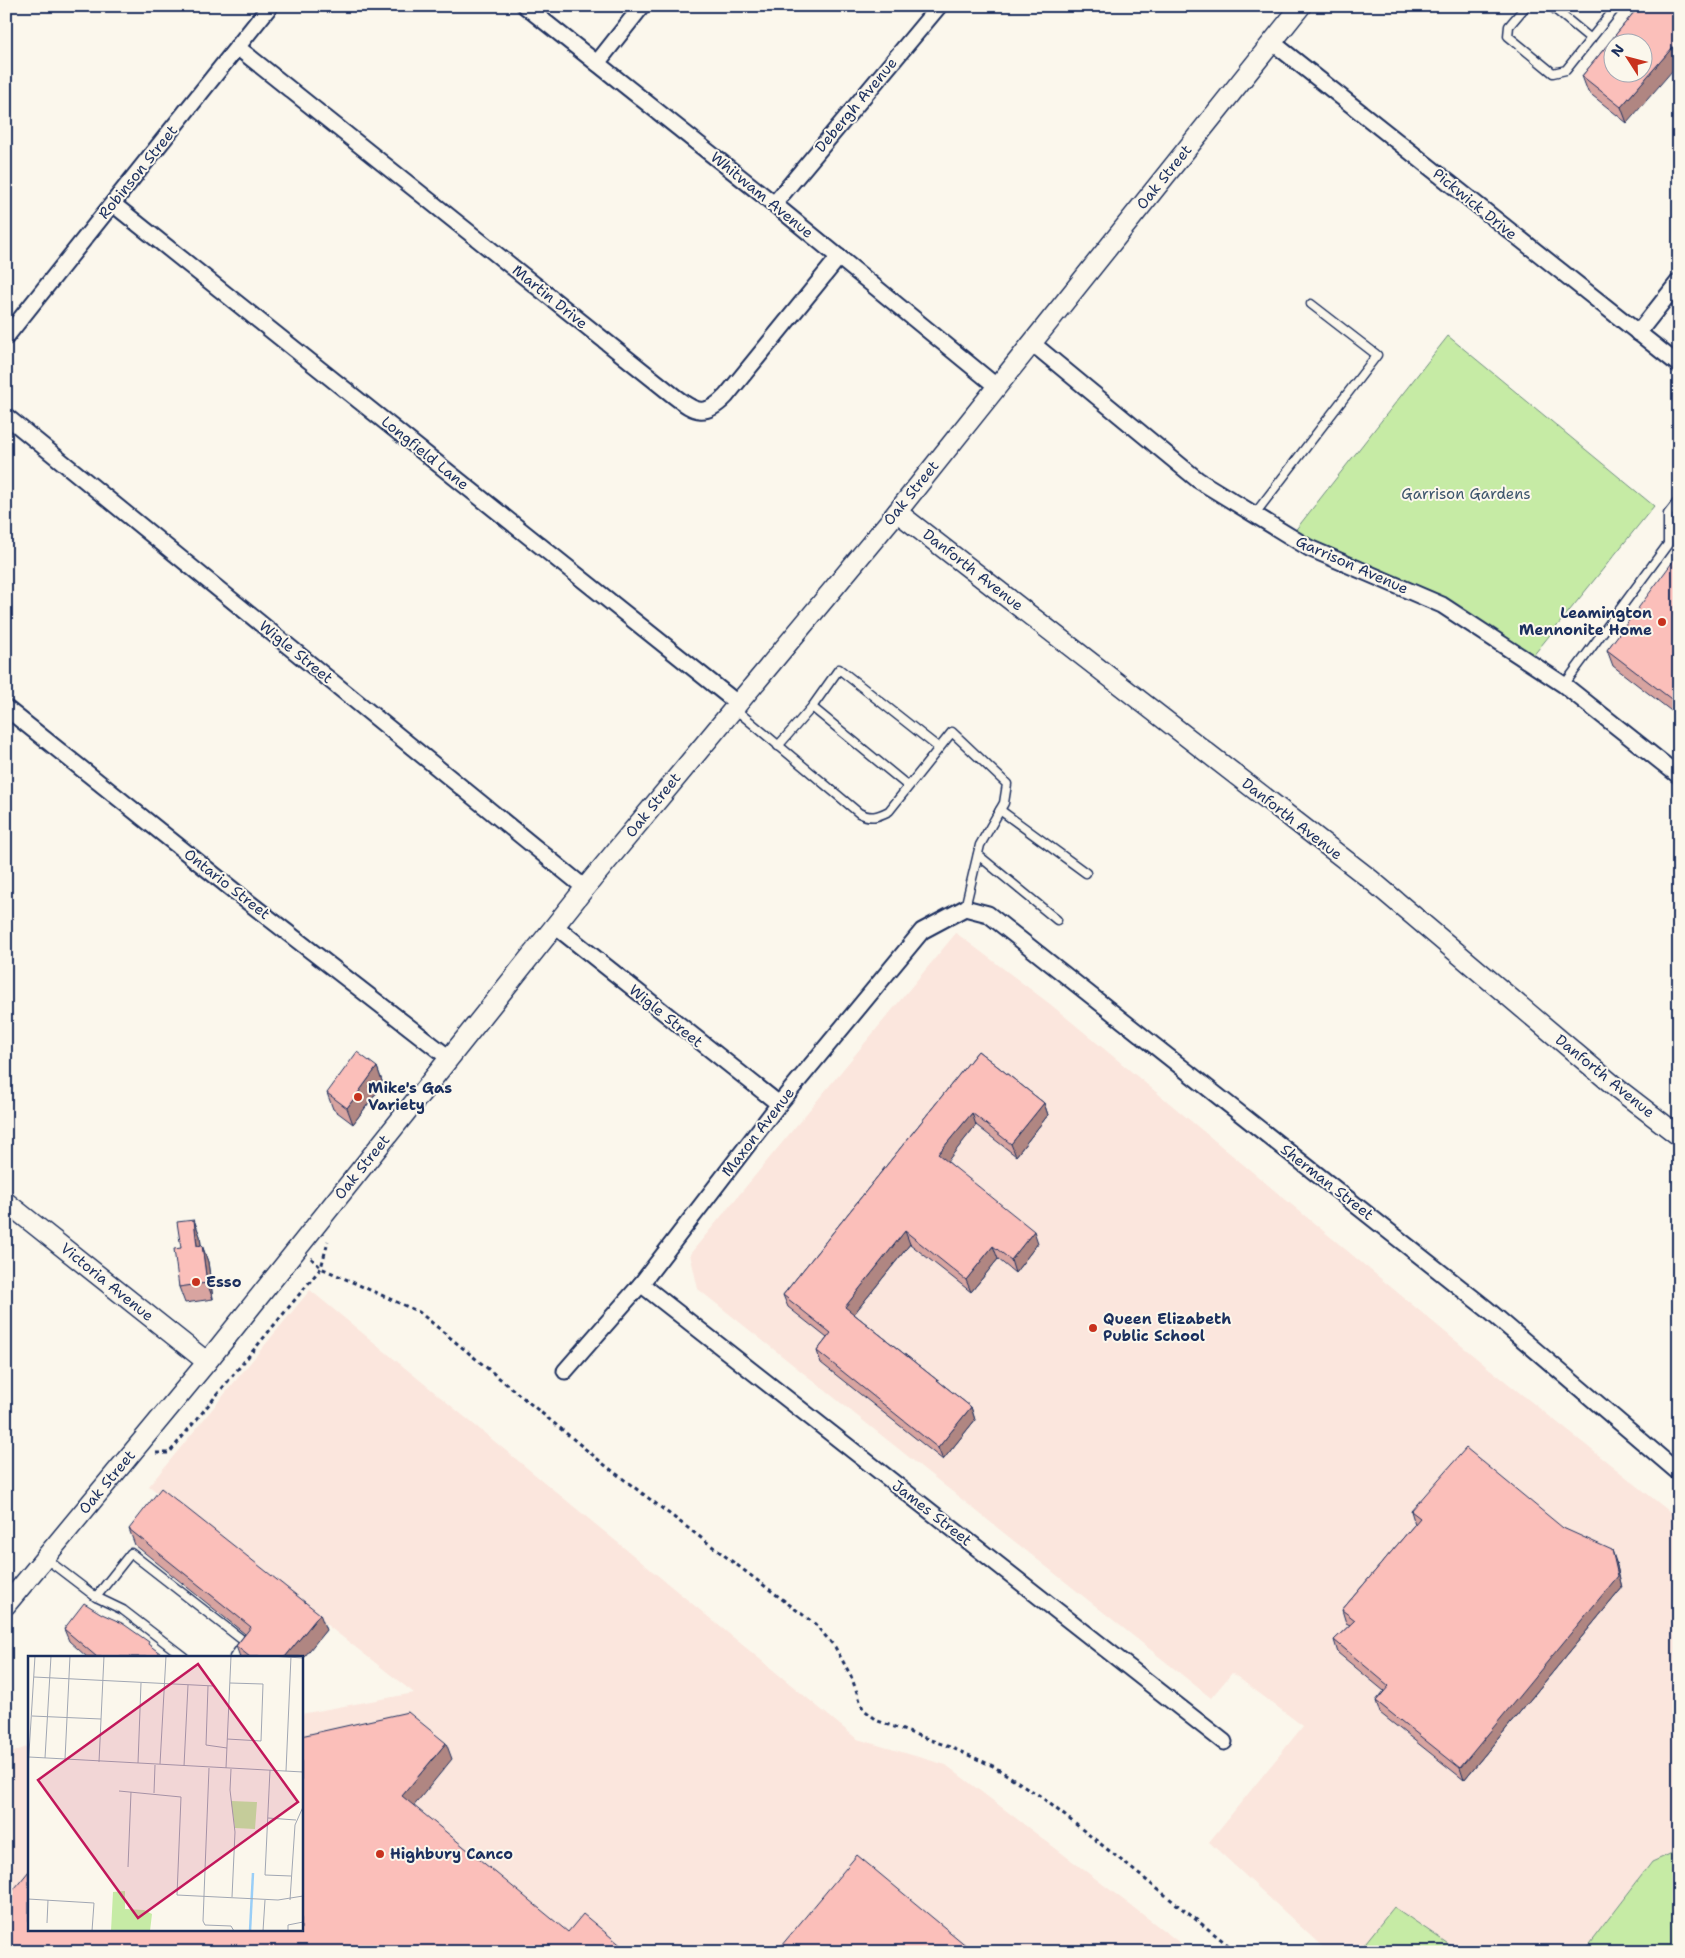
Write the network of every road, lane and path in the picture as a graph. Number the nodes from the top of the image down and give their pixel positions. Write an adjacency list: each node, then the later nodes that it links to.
1 (270, 6): 11 (street, Robinson Street)
2 (525, 6): 12 (street, Whitwam Avenue)
3 (642, 6): 12 (street)
4 (939, 6): 14 (street, Debergh Avenue)
5 (1301, 6): 10 (street, Oak Street)
6 (1526, 6): 9 (lane)
7 (1551, 6): 9 (lane)
8 (1617, 6): 9 (lane)
9 (1591, 38)
10 (1272, 42): 18 (street, Pickwick Drive); 20 (street, Oak Street)
11 (237, 47): 13 (street, Robinson Street); 15 (street, Martin Drive)
12 (597, 63): 14 (street, Whitwam Avenue)
13 (113, 204): 19 (street, Robinson Street); 28 (street, Longfield Lane)
14 (774, 204): 15 (street, Whitwam Avenue)
15 (839, 257): 22 (street, Whitwam Avenue)
16 (1679, 282): 18 (street)
17 (1311, 304): 26 (lane)
18 (1638, 333): 21 (street, Pickwick Drive)
19 (6, 337)
20 (1032, 343): 22 (street, Oak Street); 26 (street, Garrison Avenue)
21 (1679, 366)
22 (996, 386): 25 (street, Oak Street)
23 (6, 416): 38 (street, Wigle Street)
24 (1679, 500): 27 (lane)
25 (897, 512): 28 (street, Oak Street); 44 (street, Danforth Avenue)
26 (1254, 515): 27 (street, Garrison Avenue)
27 (1564, 685): 33 (street, Garrison Avenue)
28 (735, 705): 31 (lane); 38 (street, Oak Street)
29 (812, 707): 31 (lane); 32 (lane); 34 (lane)
30 (6, 708): 42 (street, Ontario Street)
31 (778, 746): 34 (lane)
32 (939, 748): 34 (lane); 35 (lane)
33 (1679, 776)
34 (908, 786)
35 (1000, 810): 36 (lane); 37 (lane)
36 (978, 856): 39 (lane); 40 (lane)
37 (1086, 873)
38 (585, 888): 41 (street, Oak Street)
39 (964, 908): 43 (street, Maxon Avenue); 52 (street, Sherman Street)
40 (1056, 920)
41 (554, 926): 42 (street, Oak Street); 43 (street, Wigle Street)
42 (449, 1058): 46 (street, Oak Street)
43 (779, 1104): 48 (street, Maxon Avenue)
44 (1679, 1136)
45 (6, 1202): 49 (street, Victoria Avenue)
46 (298, 1246): 47 (path); 49 (street, Oak Street)
47 (322, 1268): 51 (path); 59 (path)
48 (641, 1284): 50 (street, Maxon Avenue); 58 (street, James Street)
49 (207, 1362): 51 (street, Oak Street)
50 (565, 1371)
51 (133, 1452): 53 (street, Oak Street)
52 (1679, 1473)
53 (45, 1558): 54 (lane); 55 (street, Oak Street)
54 (96, 1597): 56 (lane); 57 (lane)
55 (6, 1605)
56 (183, 1656)
57 (235, 1656)
58 (1224, 1742)
59 (1237, 1952)

